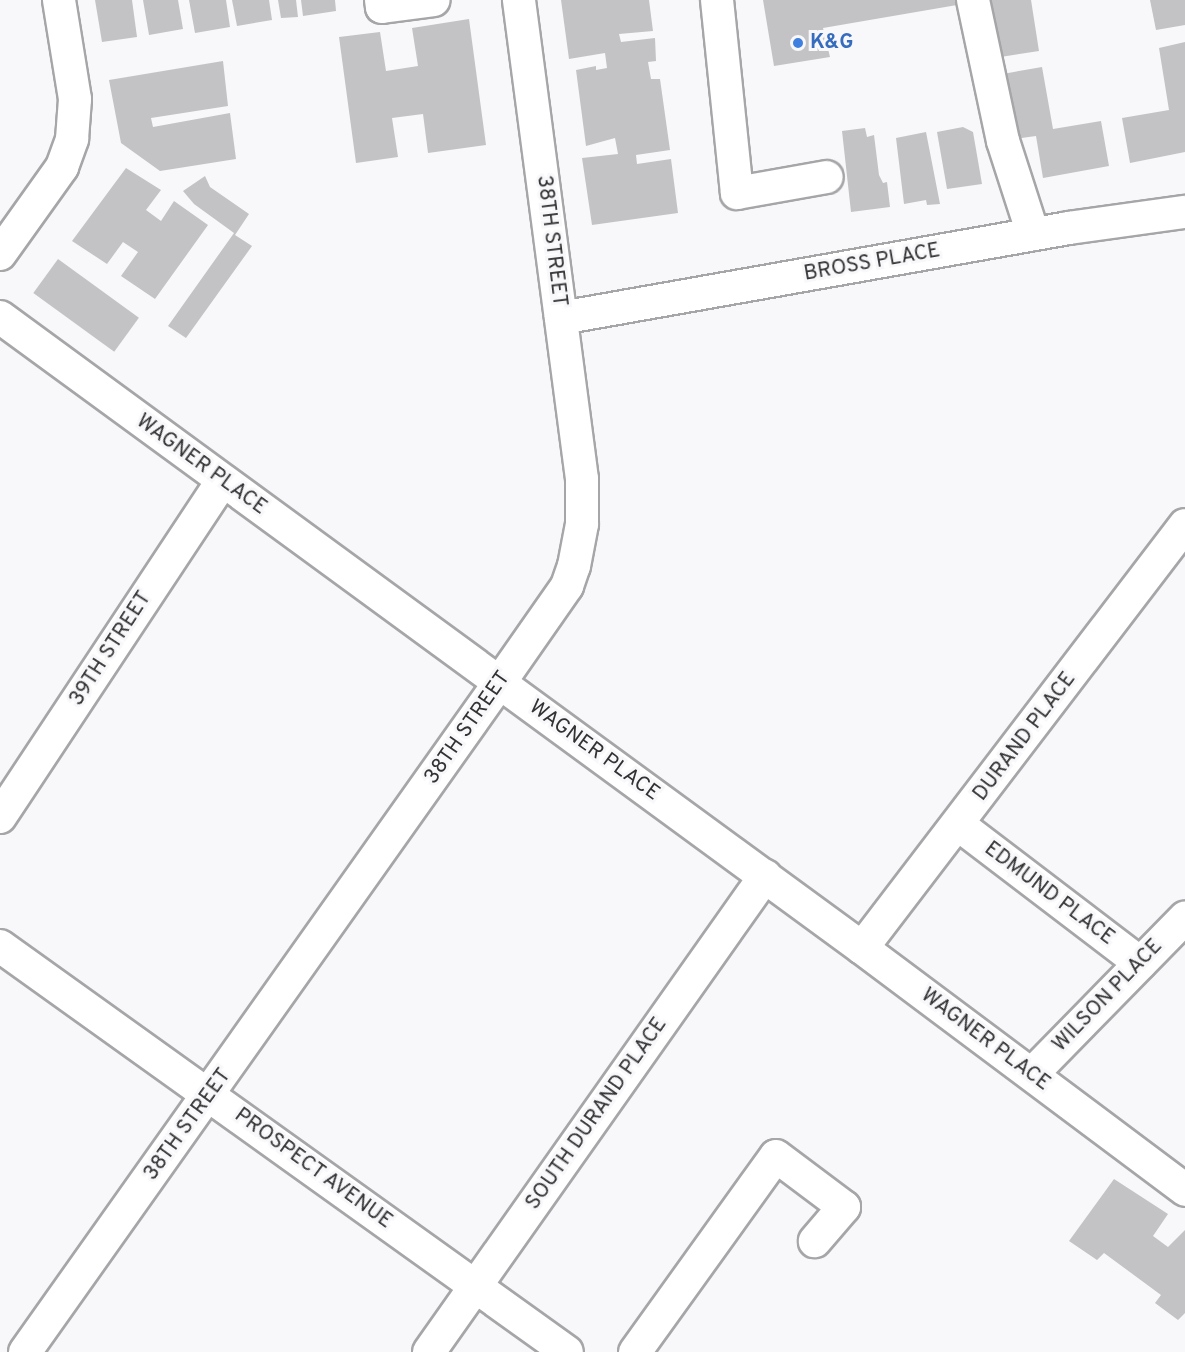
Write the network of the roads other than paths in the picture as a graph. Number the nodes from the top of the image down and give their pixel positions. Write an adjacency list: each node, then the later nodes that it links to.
1 (60, 0): 10 (street)
2 (381, 0): 3 (street)
3 (434, 0)
4 (519, 0): 12 (street, 38TH STREET)
5 (717, 0): 7 (street)
6 (973, 0): 9 (street)
7 (827, 177)
8 (1185, 212): 9 (street, BROSS PLACE)
9 (1033, 234): 12 (street, BROSS PLACE)
10 (0, 254)
11 (0, 317): 13 (street, WAGNER PLACE)
12 (561, 318): 15 (street, 38TH STREET)
13 (222, 481): 15 (street, WAGNER PLACE); 16 (street, 39TH STREET)
14 (1185, 525): 17 (street, DURAND PLACE)
15 (500, 682): 18 (street, WAGNER PLACE); 24 (street, 38TH STREET)
16 (0, 817)
17 (959, 825): 21 (street, DURAND PLACE); 22 (street, EDMUND PLACE)
18 (765, 876): 21 (street, WAGNER PLACE); 27 (street, SOUTH DURAND PLACE)
19 (1185, 918): 22 (street, WILSON PLACE)
20 (0, 946): 24 (street, PROSPECT AVENUE)
21 (862, 948): 23 (street, WAGNER PLACE)
22 (1140, 963): 23 (street, WILSON PLACE)
23 (1032, 1074): 25 (street, WAGNER PLACE)
24 (211, 1095): 27 (street, PROSPECT AVENUE); 28 (street, 38TH STREET)
25 (1185, 1190)
26 (815, 1240): 31 (street)
27 (475, 1286): 29 (street, SOUTH DURAND PLACE); 30 (street, PROSPECT AVENUE)
28 (26, 1352)
29 (429, 1352)
30 (567, 1352)
31 (635, 1352)

